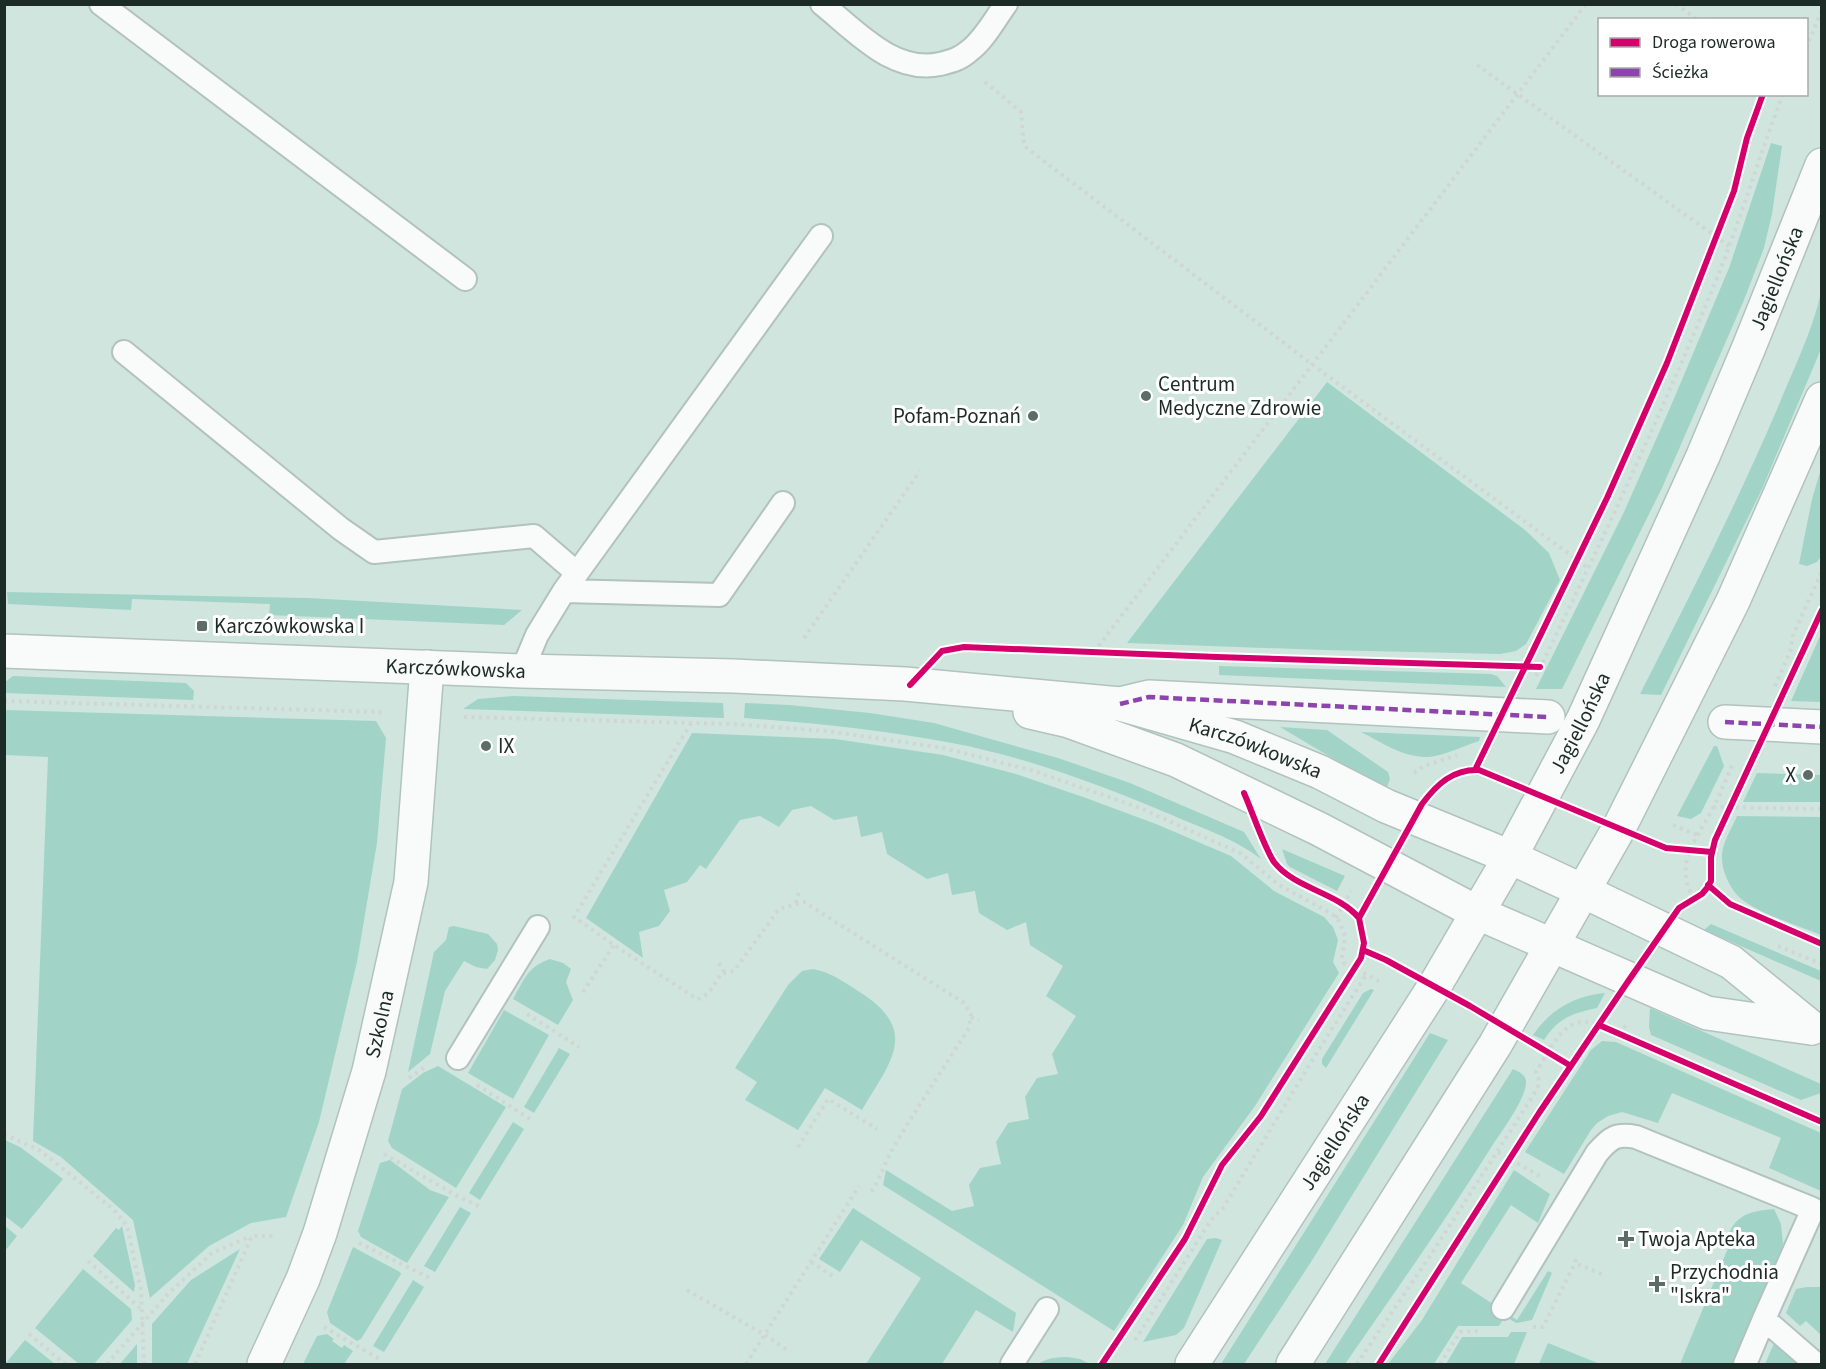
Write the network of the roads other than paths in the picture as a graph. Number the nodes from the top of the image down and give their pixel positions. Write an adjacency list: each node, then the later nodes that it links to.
1 (101, 4): 6 (lane)
2 (822, 4): 3 (lane)
3 (1006, 4)
4 (1821, 165): 19 (street, Jagiellońska)
5 (821, 236): 10 (lane)
6 (465, 279)
7 (123, 352): 10 (lane)
8 (1821, 399): 20 (street)
9 (783, 503): 10 (lane)
10 (570, 582): 13 (lane)
11 (4, 651): 12 (street, Karczówkowska)
12 (427, 667): 13 (street, Karczówkowska); 30 (street, Szkolna)
13 (522, 671): 14 (street, Karczówkowska)
14 (905, 684): 15 (street, Karczówkowska); 21 (street, Karczówkowska)
15 (1120, 704): 16 (street); 19 (street, Karczówkowska)
16 (1548, 717)
17 (1738, 723): 18 (street)
18 (1821, 727)
19 (1510, 857): 20 (street, Karczówkowska); 21 (street, Jagiellońska)
20 (1583, 891): 23 (street); 24 (street, Karczówkowska)
21 (1478, 913): 23 (street, Karczówkowska); 32 (street, Jagiellońska)
22 (538, 927): 25 (lane)
23 (1552, 946): 24 (street, Karczówkowska); 33 (street)
24 (1817, 1030)
25 (458, 1058)
26 (1817, 1211): 27 (lane); 29 (lane)
27 (1503, 1308)
28 (1047, 1309): 31 (lane)
29 (1764, 1319): 34 (lane); 35 (lane)
30 (264, 1365)
31 (1012, 1365)
32 (1192, 1365)
33 (1293, 1365)
34 (1744, 1365)
35 (1816, 1365)

